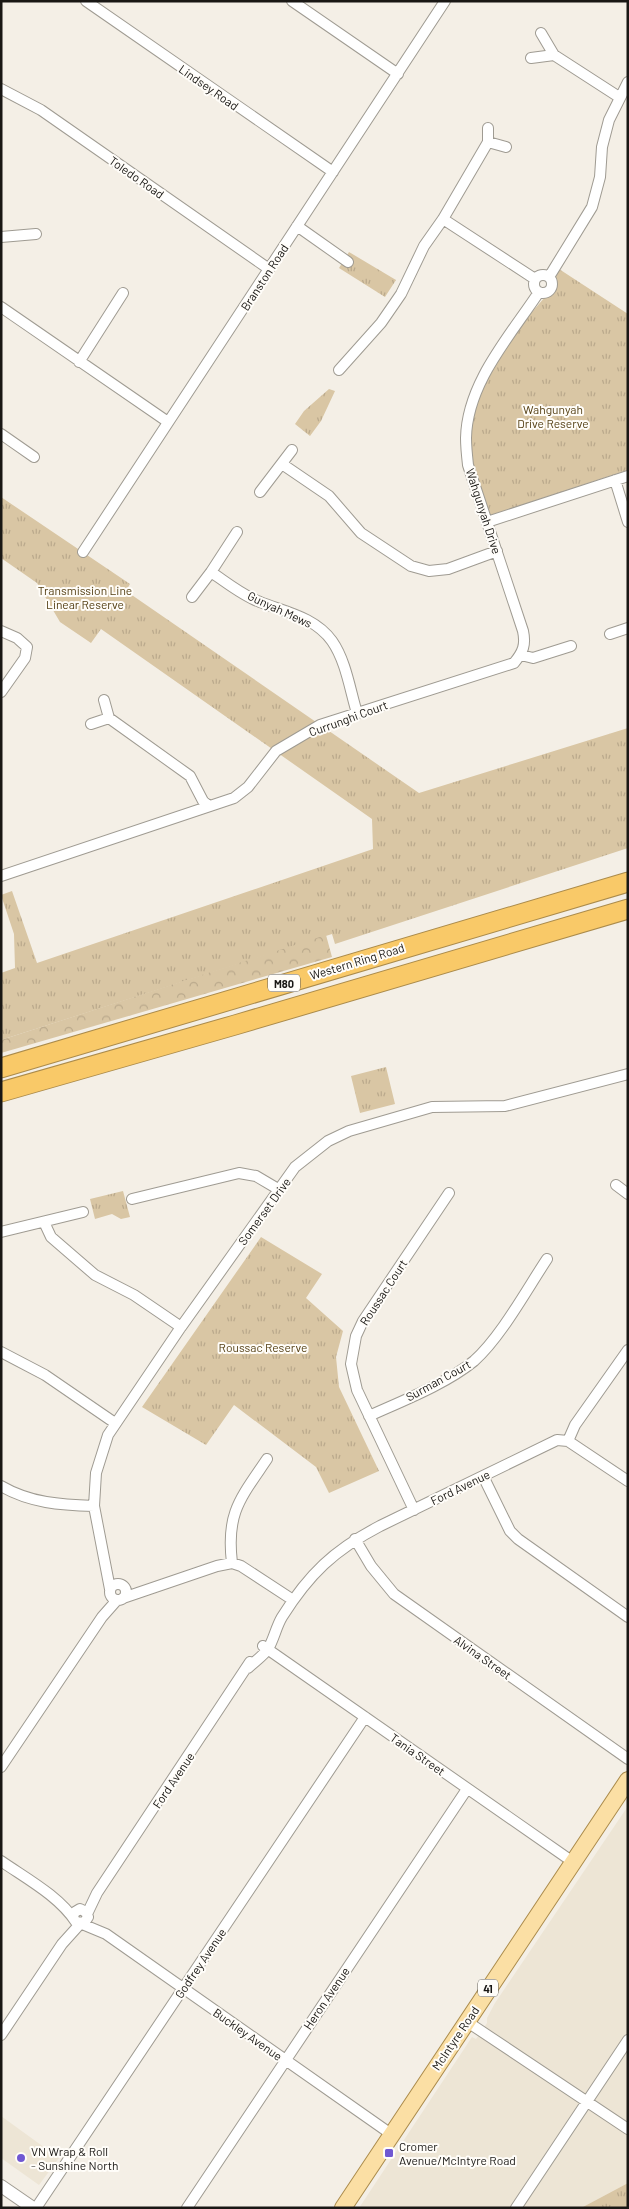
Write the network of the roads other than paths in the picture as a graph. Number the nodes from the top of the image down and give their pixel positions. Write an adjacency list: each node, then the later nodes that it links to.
1 (86, 1): 14 (street, Lindsey Road)
2 (292, 1): 7 (street)
3 (446, 1): 7 (street, Branston Road)
4 (541, 33): 5 (street)
5 (554, 55): 6 (street); 10 (street)
6 (531, 58)
7 (398, 74): 14 (street, Branston Road)
8 (628, 82): 10 (street)
9 (1, 89): 20 (street, Toledo Road)
10 (619, 97): 21 (street)
11 (488, 128): 12 (street)
12 (488, 142): 13 (street); 15 (street)
13 (506, 146)
14 (333, 172): 16 (street, Branston Road)
15 (442, 219): 22 (street); 27 (street)
16 (297, 226): 19 (street); 20 (street, Branston Road)
17 (36, 234): 18 (street)
18 (1, 237)
19 (348, 262)
20 (269, 269): 28 (street, Branston Road)
21 (549, 277): 22 (street); 24 (street)
22 (535, 279): 24 (street)
23 (122, 292): 26 (street)
24 (539, 292): 36 (street, Wahgunyah Drive)
25 (1, 307): 26 (street)
26 (79, 362): 28 (street)
27 (339, 370)
28 (168, 422): 40 (street, Branston Road)
29 (1, 434): 31 (street)
30 (292, 450): 32 (street)
31 (34, 457)
32 (282, 464): 35 (street); 39 (street)
33 (628, 476): 34 (street)
34 (614, 480): 36 (street); 37 (street)
35 (260, 492)
36 (487, 522): 39 (street, Wahgunyah Drive)
37 (628, 522)
38 (237, 532): 41 (street)
39 (497, 551): 47 (street, Wahgunyah Drive)
40 (83, 552)
41 (211, 572): 42 (street); 50 (street, Gunyah Mews)
42 (192, 597)
43 (628, 628): 45 (street)
44 (1, 631): 48 (street)
45 (610, 634)
46 (571, 646): 47 (street, Currunghi Court)
47 (521, 655): 50 (street, Currunghi Court)
48 (1, 692)
49 (104, 700): 51 (street)
50 (358, 713): 53 (street, Currunghi Court)
51 (109, 718): 52 (street); 53 (street)
52 (91, 724)
53 (208, 806): 54 (street, Currunghi Court)
54 (1, 876)
55 (628, 876): 57 (highway)
56 (628, 882): 57 (highway, Western Ring Road / M80)
57 (568, 899): 61 (highway, Western Ring Road / M80)
58 (628, 909): 60 (highway, M80)
59 (628, 914): 60 (highway)
60 (531, 936): 63 (highway, M80)
61 (1, 1068)
62 (628, 1074): 65 (street, Somerset Drive)
63 (1, 1092)
64 (616, 1185): 67 (street)
65 (278, 1189): 68 (street); 73 (street, Somerset Drive)
66 (449, 1193): 76 (street, Roussac Court)
67 (628, 1194)
68 (132, 1199)
69 (83, 1212): 70 (street)
70 (44, 1222): 71 (street); 73 (street)
71 (1, 1232)
72 (547, 1258): 76 (street, Surman Court)
73 (181, 1327): 77 (street, Somerset Drive)
74 (628, 1350): 78 (street)
75 (1, 1352): 77 (street)
76 (369, 1416): 84 (street, Roussac Court)
77 (115, 1423): 83 (street, Somerset Drive)
78 (568, 1441): 80 (street, Ford Avenue); 81 (street)
79 (267, 1459): 86 (street)
80 (483, 1476): 84 (street, Ford Avenue); 89 (street)
81 (628, 1481)
82 (1, 1486): 83 (street)
83 (94, 1506): 87 (street, Somerset Drive)
84 (414, 1510): 85 (street, Ford Avenue)
85 (355, 1539): 88 (street, Ford Avenue); 92 (street, Alvina Street)
86 (232, 1563): 87 (street); 88 (street)
87 (117, 1592): 93 (street)
88 (293, 1600): 90 (street, Ford Avenue)
89 (628, 1617)
90 (266, 1647): 91 (street, Tania Street); 98 (street, Ford Avenue)
91 (365, 1717): 95 (street, Tania Street); 99 (street, Godfrey Avenue)
92 (628, 1759)
93 (2, 1763)
94 (628, 1780): 97 (main road, McIntyre Road / 41)
95 (467, 1789): 97 (street, Tania Street); 103 (street, Heron Avenue)
96 (1, 1861): 98 (street, Buckley Avenue)
97 (573, 1862): 100 (main road, McIntyre Road / 41)
98 (80, 1916): 99 (street, Buckley Avenue); 101 (street, Ford Avenue)
99 (183, 1988): 103 (street, Buckley Avenue); 109 (street, Godfrey Avenue)
100 (466, 2021): 104 (street); 106 (main road, McIntyre Road / 41)
101 (1, 2035)
102 (628, 2040): 104 (street)
103 (285, 2060): 106 (street, Buckley Avenue); 110 (street, Heron Avenue)
104 (586, 2101): 105 (street); 112 (street)
105 (628, 2129)
106 (390, 2134): 108 (main road, McIntyre Road / 41)
107 (1, 2186): 109 (street)
108 (347, 2202): 111 (main road, McIntyre Road / 41)
109 (34, 2208)
110 (186, 2208)
111 (338, 2208)
112 (516, 2208)

